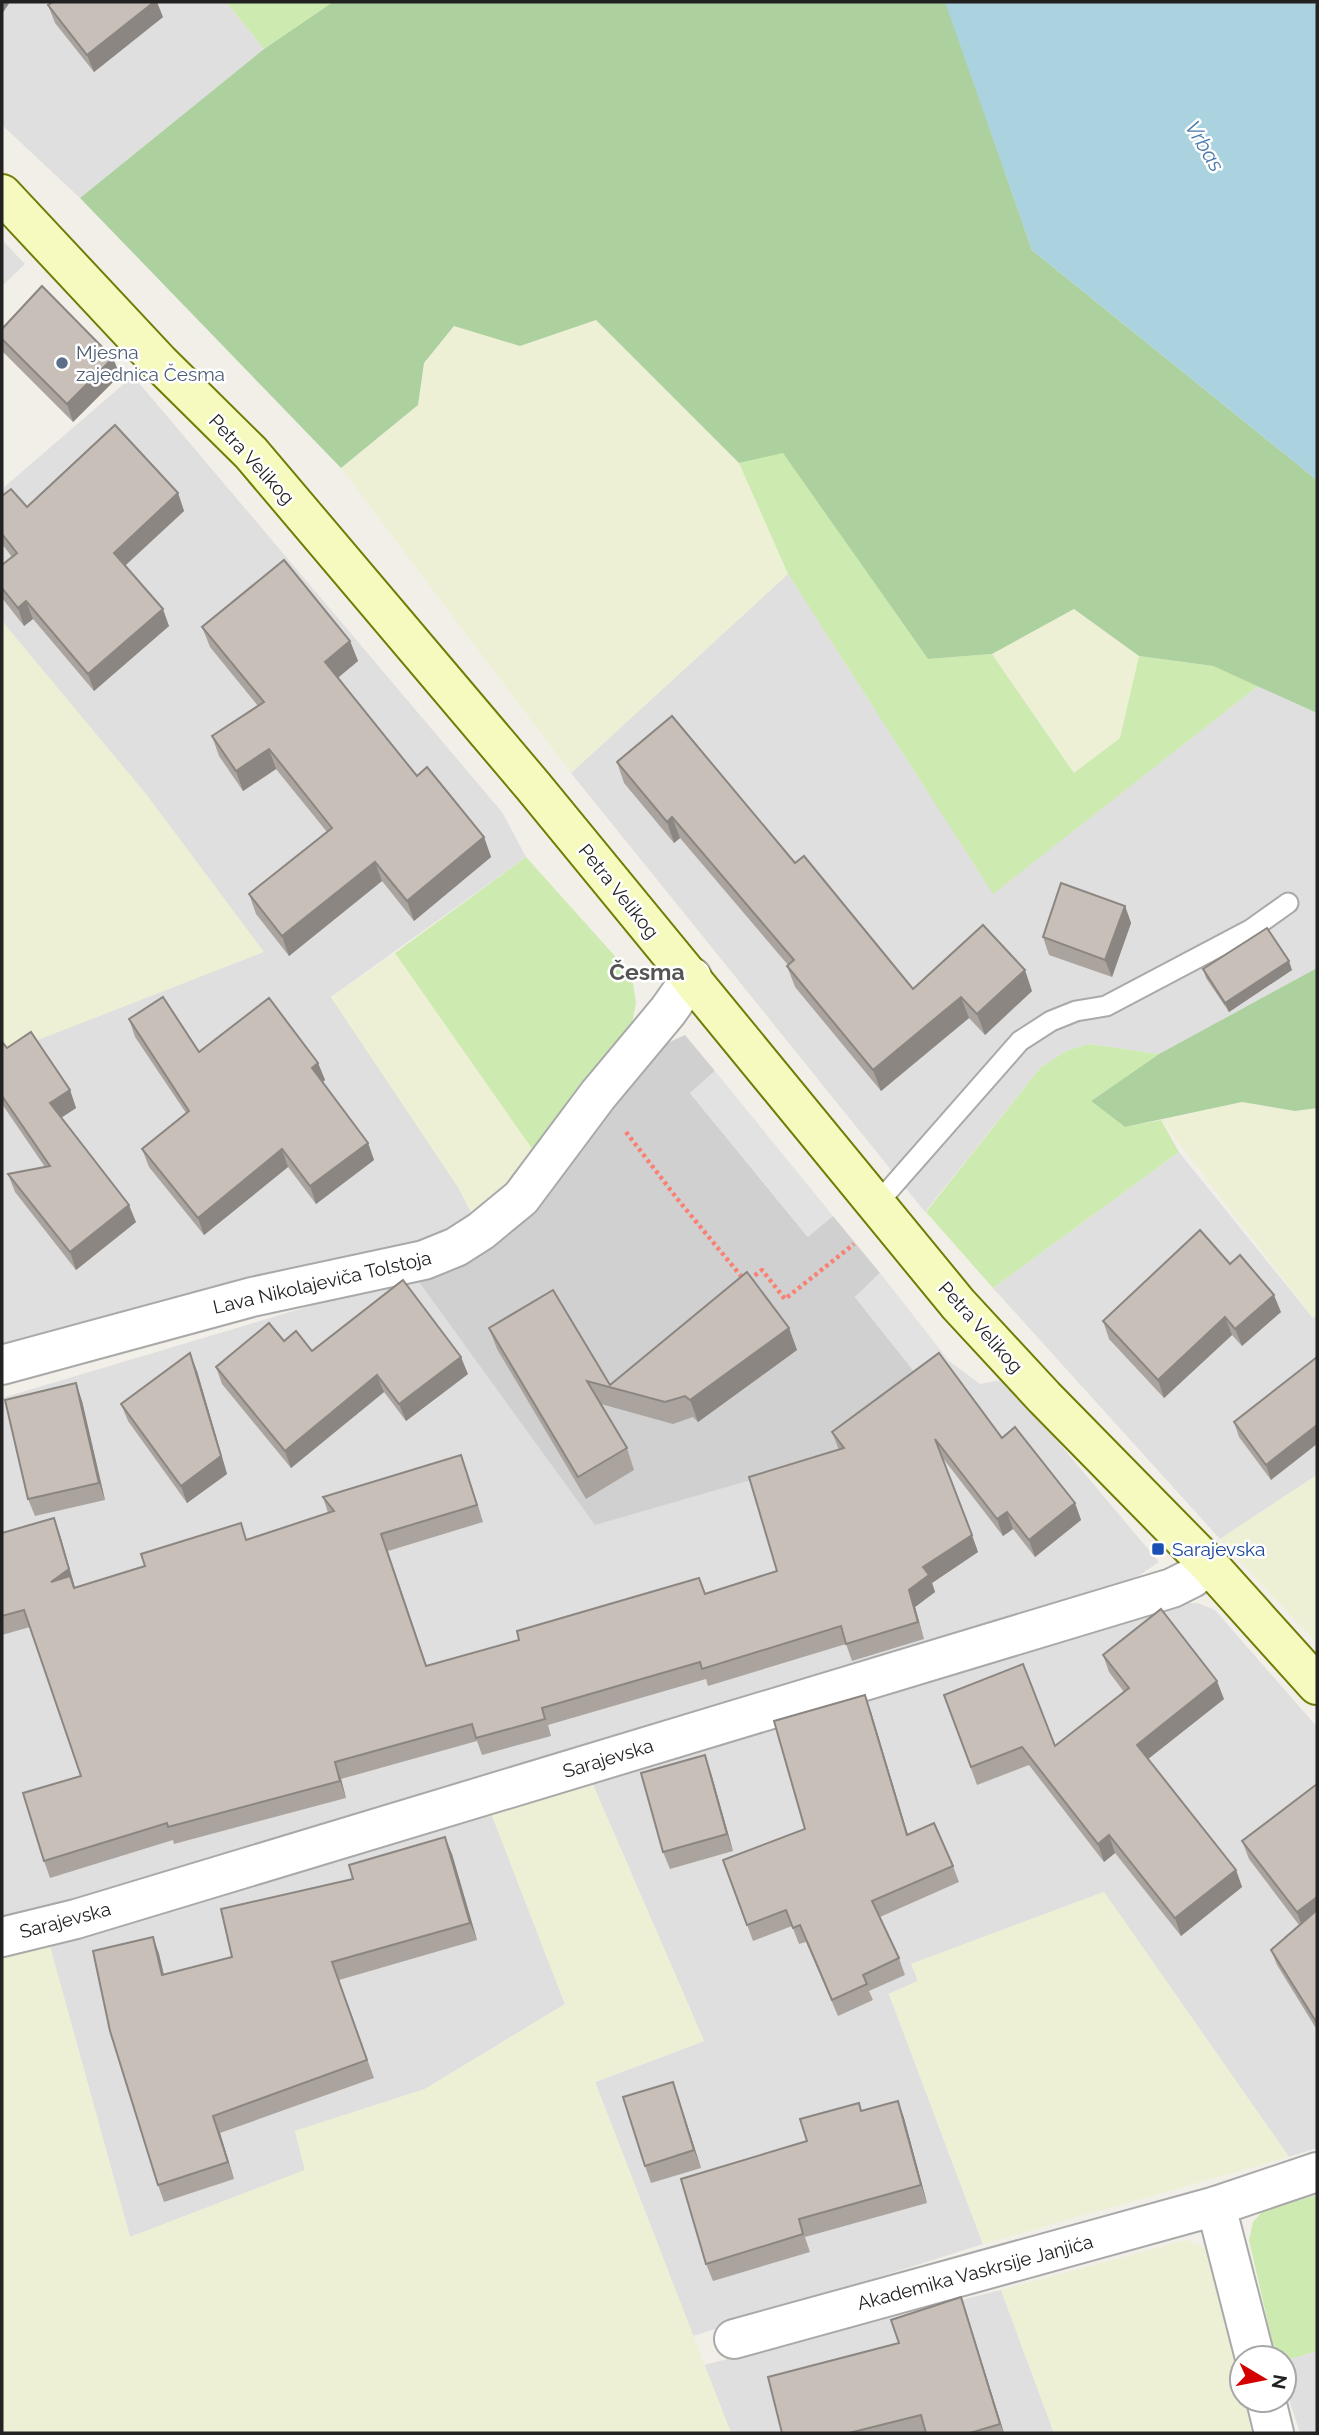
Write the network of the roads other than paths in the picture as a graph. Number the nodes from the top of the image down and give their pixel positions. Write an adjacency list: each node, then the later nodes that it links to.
1 (2, 194): 3 (street, Petra Velikog)
2 (1288, 903): 4 (lane)
3 (692, 977): 4 (street, Petra Velikog); 5 (street, Lava Nikolajeviča Tolstoja)
4 (869, 1222): 6 (street, Petra Velikog)
5 (2, 1365)
6 (1209, 1565): 7 (street, Petra Velikog); 8 (street, Sarajevska)
7 (1317, 1685)
8 (2, 1937)
9 (1317, 2172): 10 (street, Akademika Vaskrsije Janjića)
10 (1216, 2206): 11 (street, Akademika Vaskrsije Janjića); 12 (street)
11 (734, 2339)
12 (1251, 2344)
13 (1269, 2414): 14 (street)
14 (1274, 2433)

